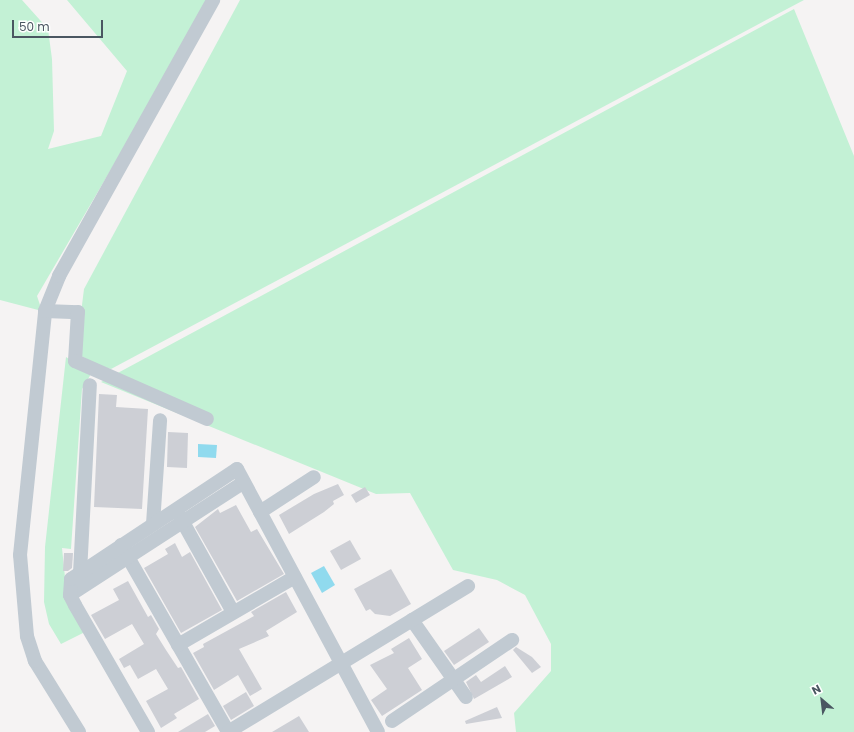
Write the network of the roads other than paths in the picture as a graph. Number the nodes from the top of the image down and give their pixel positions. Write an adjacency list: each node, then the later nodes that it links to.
1 (213, 0): 2 (street)
2 (48, 311): 5 (street); 25 (street)
3 (90, 385): 13 (street)
4 (160, 420): 11 (street)
5 (207, 420)
6 (314, 477): 9 (street)
7 (244, 482): 8 (street); 9 (street); 10 (street)
8 (176, 509): 10 (street); 11 (street)
9 (260, 512): 14 (street)
10 (183, 522): 12 (street); 17 (street)
11 (153, 524): 12 (street)
12 (124, 552): 13 (street); 16 (street); 20 (street)
13 (80, 573): 16 (street)
14 (295, 577): 17 (street); 21 (street)
15 (468, 586): 18 (street)
16 (70, 595): 26 (street)
17 (233, 612): 20 (street)
18 (412, 620): 21 (street); 22 (street)
19 (512, 640): 22 (street)
20 (178, 645): 27 (street)
21 (342, 664): 27 (street); 28 (street)
22 (454, 680): 23 (street); 24 (street)
23 (466, 697)
24 (392, 721)
25 (79, 732)
26 (148, 732)
27 (228, 732)
28 (378, 732)

